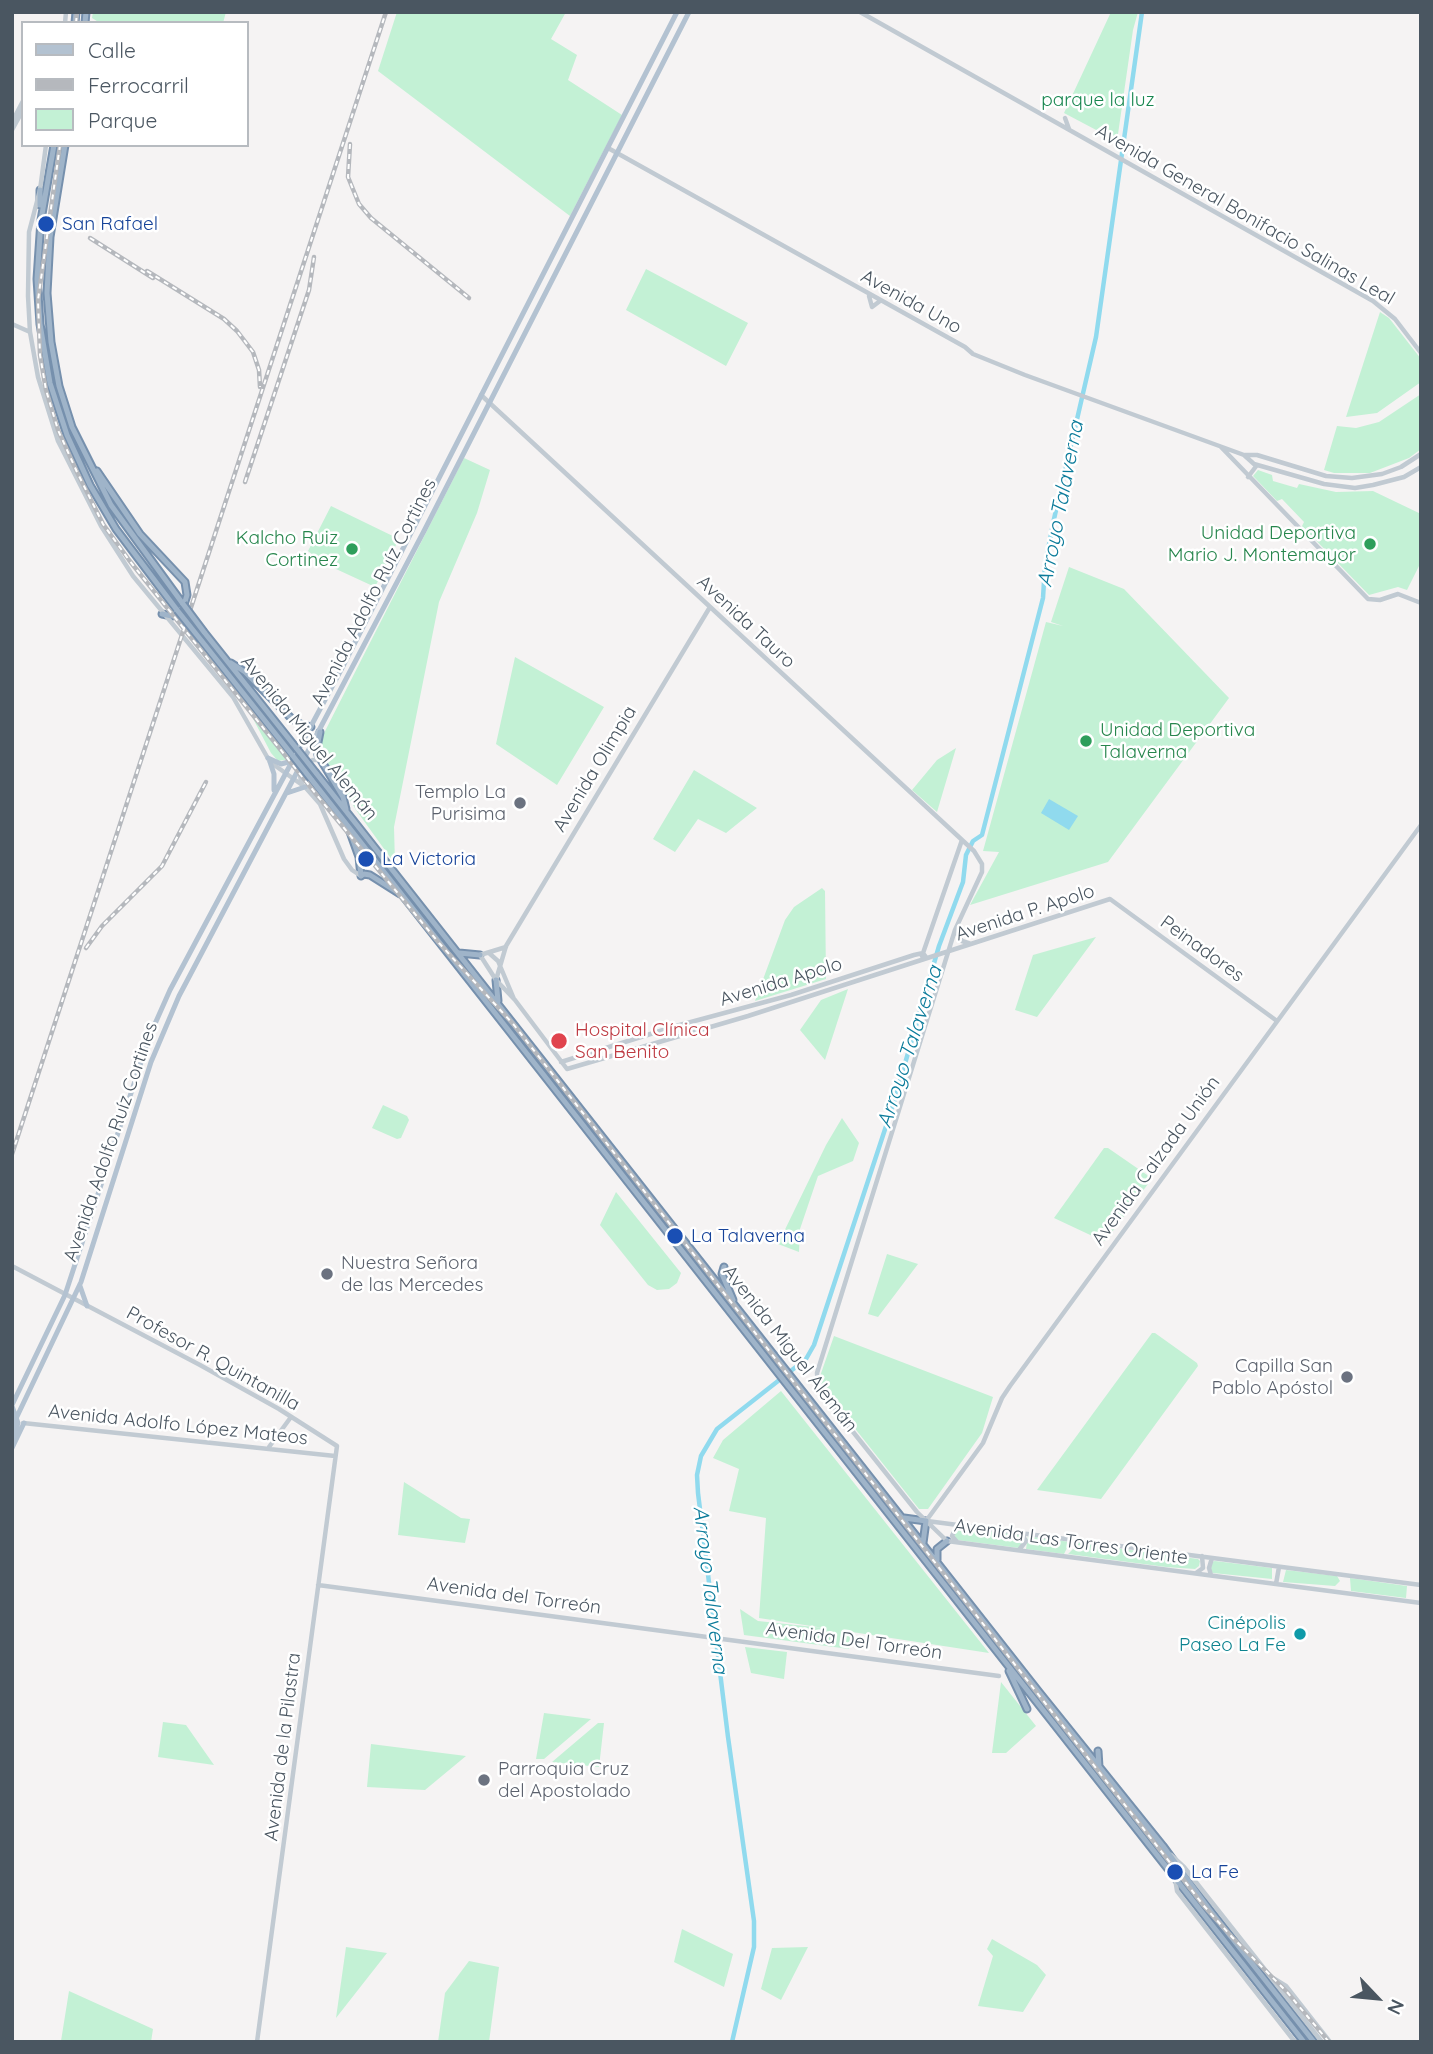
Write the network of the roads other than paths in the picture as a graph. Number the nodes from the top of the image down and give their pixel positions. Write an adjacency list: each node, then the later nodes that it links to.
1 (677, 12): 15 (main road, Avenida Adolfo Ruíz Cortines)
2 (689, 12): 11 (main road, Avenida Adolfo Ruíz Cortines)
3 (860, 12): 4 (street, Avenida General Bonifacio Salinas Leal)
4 (868, 14): 10 (street, Avenida General Bonifacio Salinas Leal)
5 (21, 105): 8 (street)
6 (21, 114): 9 (street)
7 (1065, 118): 10 (street)
8 (12, 122)
9 (12, 130)
10 (1070, 130): 24 (street, Avenida General Bonifacio Salinas Leal)
11 (623, 143): 16 (main road, Avenida Adolfo Ruíz Cortines); 17 (main road)
12 (46, 147): 18 (street)
13 (54, 147): 19 (highway, Avenida Miguel Alemán)
14 (63, 147): 30 (highway, Avenida Miguel Alemán)
15 (608, 148): 16 (street, Avenida Uno); 25 (main road, Avenida Adolfo Ruíz Cortines)
16 (617, 154): 20 (street, Avenida Uno); 26 (main road, Avenida Adolfo Ruíz Cortines)
17 (626, 154)
18 (40, 190): 19 (highway); 23 (street)
19 (41, 220): 42 (highway, Avenida Miguel Alemán, bridge)
20 (869, 295): 21 (street, Avenida Uno); 21 (street)
21 (880, 302): 27 (street, Avenida Uno)
22 (12, 324): 23 (street)
23 (30, 332): 38 (street)
24 (1421, 353)
25 (481, 395): 26 (street, Avenida Tauro); 40 (main road, Avenida Adolfo Ruíz Cortines)
26 (489, 402): 37 (street, Avenida Tauro); 41 (main road, Avenida Adolfo Ruíz Cortines)
27 (1218, 445): 29 (street); 34 (street, Avenida Uno)
28 (1421, 454): 33 (street)
29 (1244, 455): 31 (street); 33 (street)
30 (86, 458): 38 (highway); 39 (highway, Avenida Miguel Alemán, bridge)
31 (1257, 465): 34 (street); 35 (street)
32 (1421, 467): 35 (street)
33 (1326, 476): 35 (street)
34 (1248, 477): 36 (street, Avenida Uno)
35 (1324, 485)
36 (1421, 603)
37 (710, 607): 54 (street, Avenida Tauro); 60 (street, Avenida Olimpia)
38 (162, 614): 43 (street)
39 (228, 662): 40 (highway); 46 (highway, Avenida Miguel Alemán, bridge)
40 (311, 727): 42 (main road, Avenida Adolfo Ruíz Cortines)
41 (320, 732): 44 (highway); 47 (main road, Avenida Adolfo Ruíz Cortines)
42 (293, 759): 43 (main road); 45 (main road, Avenida Adolfo Ruíz Cortines); 46 (highway, Avenida Miguel Alemán, bridge)
43 (269, 760): 45 (street); 49 (main road)
44 (321, 760): 48 (street); 51 (highway)
45 (285, 774): 47 (street); 49 (main road, Avenida Adolfo Ruíz Cortines)
46 (314, 776): 51 (highway, Avenida Miguel Alemán); 52 (highway, Avenida Miguel Alemán)
47 (294, 780): 48 (street); 50 (main road, Avenida Adolfo Ruíz Cortines)
48 (305, 788): 50 (main road); 55 (street)
49 (274, 795): 75 (main road, Avenida Adolfo Ruíz Cortines)
50 (285, 796): 74 (main road, Avenida Adolfo Ruíz Cortines)
51 (347, 810): 61 (highway, Avenida Miguel Alemán)
52 (346, 823): 55 (highway); 57 (highway, Avenida Miguel Alemán)
53 (1421, 825): 70 (street, Avenida Calzada Unión)
54 (961, 845): 58 (street, Avenida Tauro); 65 (street)
55 (361, 876): 57 (highway)
56 (1110, 899): 59 (street, Avenida P. Apolo); 70 (street, Peinadores)
57 (408, 900): 80 (highway, Avenida Miguel Alemán)
58 (955, 930): 59 (street); 63 (street)
59 (971, 945): 63 (street, Avenida P. Apolo)
60 (506, 947): 62 (street); 66 (street, Avenida Olimpia)
61 (460, 953): 64 (highway); 69 (highway, Avenida Miguel Alemán)
62 (488, 953): 64 (street); 66 (street)
63 (948, 953): 65 (street, Avenida Apolo); 91 (street)
64 (480, 955): 67 (street)
65 (926, 955): 71 (street, Avenida Apolo); 71 (street, Avenida Apolo)
66 (500, 964): 67 (street, Avenida Olimpia); 68 (street)
67 (496, 980): 68 (street); 69 (highway)
68 (514, 1000): 71 (street)
69 (499, 1004): 77 (highway, Avenida Miguel Alemán)
70 (1277, 1021): 91 (street, Avenida Calzada Unión)
71 (561, 1062)
72 (12, 1266): 75 (street, Profesor R. Quintanilla)
73 (724, 1267): 77 (highway)
74 (80, 1282): 76 (main road, Avenida Adolfo Ruíz Cortines); 78 (main road)
75 (65, 1295): 76 (street, Profesor R. Quintanilla); 79 (main road, Avenida Adolfo Ruíz Cortines)
76 (73, 1299): 78 (street, Profesor R. Quintanilla); 84 (main road, Avenida Adolfo Ruíz Cortines)
77 (734, 1303): 80 (highway, Avenida Miguel Alemán)
78 (87, 1306): 83 (street, Profesor R. Quintanilla)
79 (23, 1382): 81 (main road); 82 (main road, Avenida Adolfo Ruíz Cortines)
80 (791, 1382): 90 (highway, Avenida Miguel Alemán); 109 (highway, Avenida Miguel Alemán)
81 (12, 1390)
82 (12, 1406): 84 (main road)
83 (291, 1417): 86 (street, Profesor R. Quintanilla); 88 (street)
84 (18, 1422): 85 (main road, Avenida Adolfo Ruíz Cortines); 87 (main road); 88 (street, Avenida Adolfo López Mateos)
85 (12, 1442)
86 (337, 1446): 89 (street, Avenida de la Pilastra)
87 (12, 1448)
88 (268, 1448): 89 (street, Avenida Adolfo López Mateos)
89 (335, 1456): 105 (street, Avenida de la Pilastra)
90 (904, 1518): 91 (highway); 96 (highway, Avenida Miguel Alemán)
91 (926, 1521): 92 (street, Avenida Las Torres Oriente); 94 (street, Avenida Las Torres Oriente); 96 (highway)
92 (957, 1525): 93 (street, Avenida Las Torres Oriente); 95 (street)
93 (1021, 1533): 97 (street); 98 (street, Avenida Las Torres Oriente)
94 (947, 1541): 95 (street, Avenida Las Torres Oriente); 100 (highway)
95 (957, 1542): 97 (street, Avenida Las Torres Oriente)
96 (923, 1543): 100 (highway, Avenida Miguel Alemán)
97 (1019, 1550): 102 (street, Avenida Las Torres Oriente)
98 (1202, 1556): 99 (street, Avenida Las Torres Oriente); 102 (street)
99 (1212, 1558): 101 (street, Avenida Las Torres Oriente); 103 (street)
100 (937, 1563): 113 (highway, Avenida Miguel Alemán)
101 (1279, 1567): 104 (street); 106 (street, Avenida Las Torres Oriente)
102 (1195, 1573): 103 (street, Avenida Las Torres Oriente)
103 (1211, 1575): 104 (street, Avenida Las Torres Oriente)
104 (1276, 1584): 107 (street, Avenida Las Torres Oriente)
105 (318, 1585): 108 (street, Avenida del Torreón); 118 (street, Avenida de la Pilastra)
106 (1421, 1585)
107 (1421, 1603)
108 (706, 1636): 110 (street, Avenida Del Torreón)
109 (1005, 1662): 111 (highway); 115 (highway, Avenida Miguel Alemán)
110 (999, 1676)
111 (1027, 1709)
112 (1098, 1751): 113 (highway)
113 (1099, 1767): 114 (highway, Avenida Miguel Alemán)
114 (1168, 1854): 116 (highway, Avenida Miguel Alemán); 117 (street)
115 (1175, 1877): 116 (highway, Avenida Miguel Alemán); 119 (street)
116 (1252, 1970): 120 (highway, Avenida Miguel Alemán); 121 (highway, Avenida Miguel Alemán)
117 (1269, 1976): 122 (street); 123 (street)
118 (257, 2042)
119 (1295, 2042)
120 (1304, 2042)
121 (1314, 2042)
122 (1322, 2042)
123 (1330, 2042)

